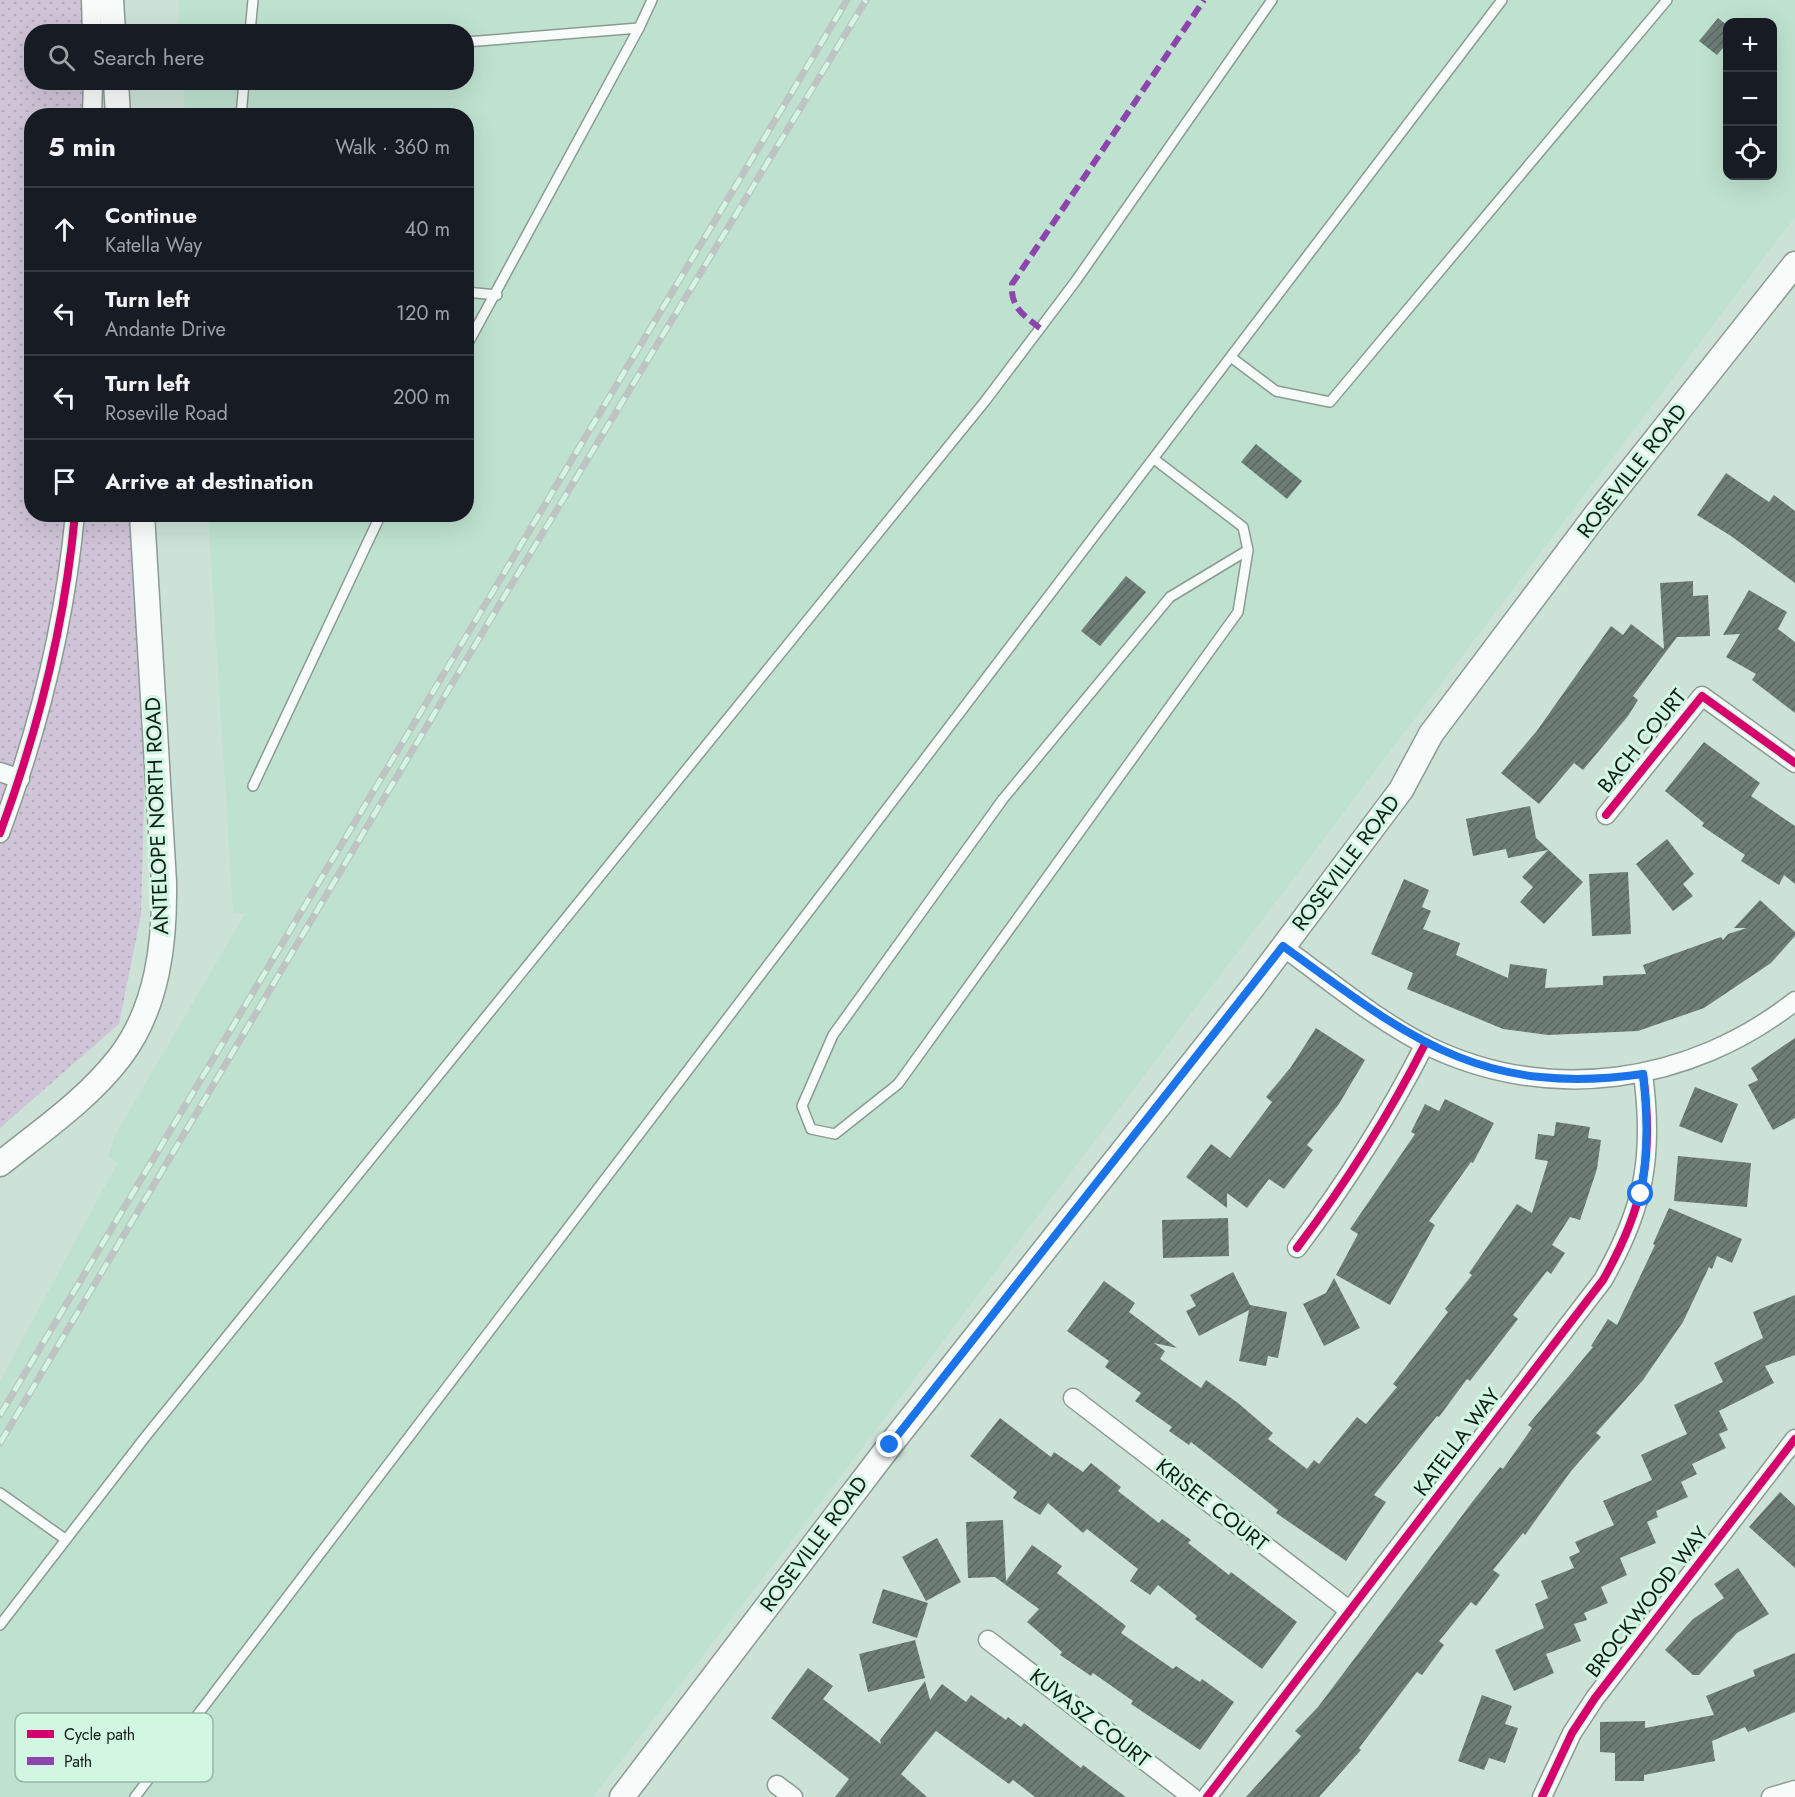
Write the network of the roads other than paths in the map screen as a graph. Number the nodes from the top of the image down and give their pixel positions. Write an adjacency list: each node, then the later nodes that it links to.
1 (91, 0): 8 (street)
2 (111, 0): 9 (main road)
3 (253, 0): 10 (lane)
4 (652, 0): 11 (lane)
5 (1272, 0): 44 (lane)
6 (1502, 0): 23 (lane)
7 (1667, 0): 23 (lane)
8 (92, 24)
9 (112, 24)
10 (251, 24)
11 (639, 28): 12 (lane); 21 (lane)
12 (474, 41)
13 (93, 90): 16 (street)
14 (116, 90): 17 (main road)
15 (243, 90): 18 (lane)
16 (92, 108)
17 (118, 108)
18 (240, 108)
19 (1795, 264): 35 (main road, ROSEVILLE ROAD)
20 (474, 293): 21 (lane)
21 (497, 295): 22 (lane)
22 (474, 334)
23 (1232, 358): 24 (lane)
24 (1154, 459): 28 (lane); 48 (lane)
25 (74, 522): 31 (street)
26 (142, 522): 39 (main road, ANTELOPE NORTH ROAD)
27 (377, 522): 32 (lane)
28 (1248, 550): 28 (lane)
29 (1795, 764): 33 (street, BACH COURT)
30 (0, 772): 31 (street)
31 (20, 779): 34 (street)
32 (254, 786)
33 (1606, 815)
34 (0, 833)
35 (1283, 946): 37 (street); 53 (main road, ROSEVILLE ROAD)
36 (1795, 1001): 38 (street)
37 (1425, 1044): 38 (street); 40 (street)
38 (1643, 1074): 45 (street, KATELLA WAY)
39 (0, 1164)
40 (1297, 1248)
41 (1073, 1398): 45 (street, KRISEE COURT)
42 (1792, 1448): 57 (street, BROCKWOOD WAY)
43 (0, 1493): 44 (lane)
44 (65, 1539): 46 (lane)
45 (1350, 1611): 56 (street, KATELLA WAY)
46 (0, 1625)
47 (988, 1640): 55 (street, KUVASZ COURT)
48 (199, 1713)
49 (146, 1782): 52 (lane)
50 (777, 1785): 54 (street)
51 (1795, 1790): 58 (street)
52 (135, 1797)
53 (622, 1797)
54 (793, 1797)
55 (1192, 1797)
56 (1207, 1797)
57 (1542, 1797)
58 (1771, 1797)

